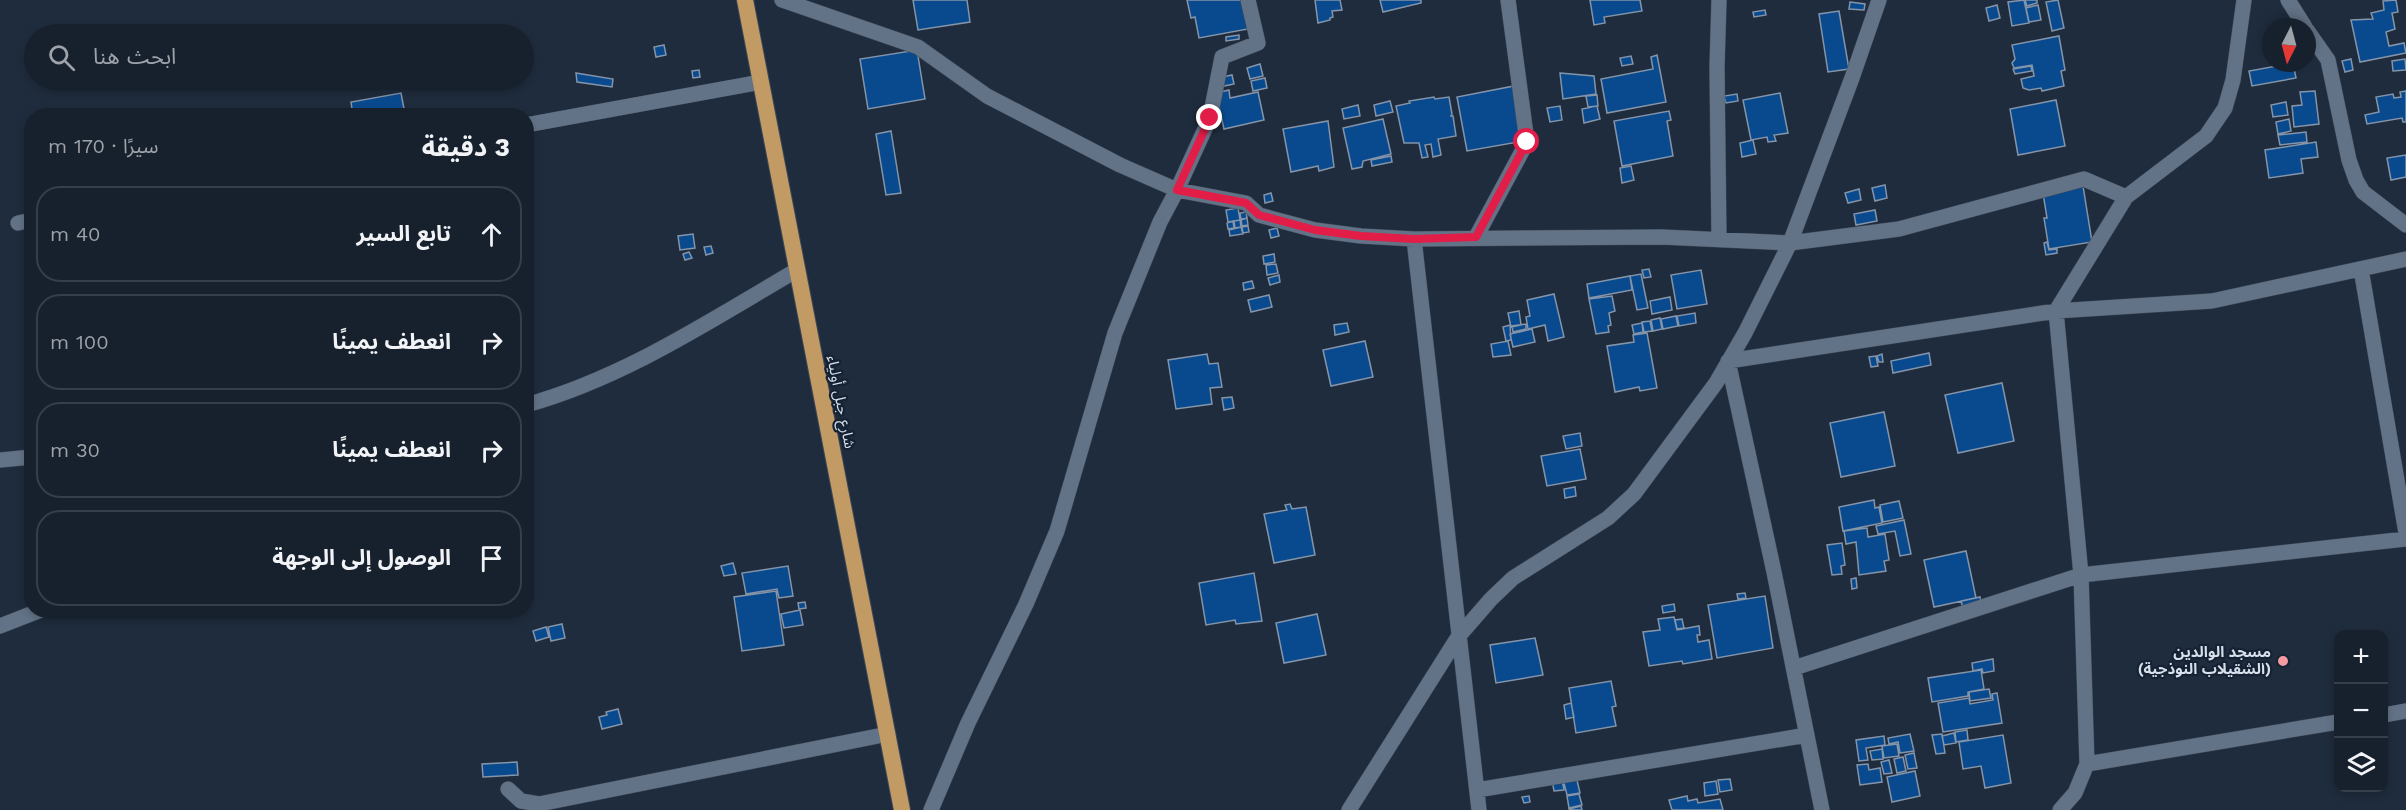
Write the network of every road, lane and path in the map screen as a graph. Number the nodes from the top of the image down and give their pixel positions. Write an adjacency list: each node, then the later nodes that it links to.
1 (745, 0): 11 (highway, شارع جبل أولياء)
2 (782, 0): 13 (street)
3 (1248, 0): 13 (street)
4 (1508, 0): 16 (street)
5 (1719, 0): 18 (street)
6 (1879, 0): 19 (street)
7 (2244, 0): 14 (street)
8 (2290, 0): 9 (street)
9 (2300, 18)
10 (2316, 43): 15 (street)
11 (761, 82): 12 (street); 22 (highway, شارع جبل أولياء)
12 (534, 124)
13 (1177, 190): 17 (street); 44 (street)
14 (2126, 197): 19 (street); 23 (street)
15 (2406, 225)
16 (1476, 237): 17 (street); 18 (street)
17 (1414, 239): 33 (street)
18 (1719, 240): 19 (street)
19 (1790, 243): 24 (street)
20 (2406, 259): 21 (street)
21 (2361, 269): 23 (street); 28 (street)
22 (797, 270): 25 (street); 38 (highway, شارع جبل أولياء)
23 (2056, 310): 24 (street); 30 (street)
24 (1728, 361): 33 (street); 34 (street)
25 (534, 402)
26 (24, 458): 27 (street)
27 (0, 460)
28 (2406, 533)
29 (2406, 539): 30 (street)
30 (2081, 574): 34 (street); 40 (street)
31 (24, 617): 32 (street)
32 (0, 626)
33 (1458, 638): 42 (street); 45 (street)
34 (1794, 668): 39 (street)
35 (2406, 711): 36 (street)
36 (2388, 713)
37 (2334, 723): 40 (street)
38 (888, 735): 41 (street); 43 (highway, شارع جبل أولياء)
39 (1807, 735): 42 (street); 47 (street)
40 (2086, 764): 48 (street)
41 (508, 789)
42 (1477, 790): 46 (street)
43 (902, 810)
44 (931, 810)
45 (1349, 810)
46 (1479, 810)
47 (1822, 810)
48 (2061, 810)

